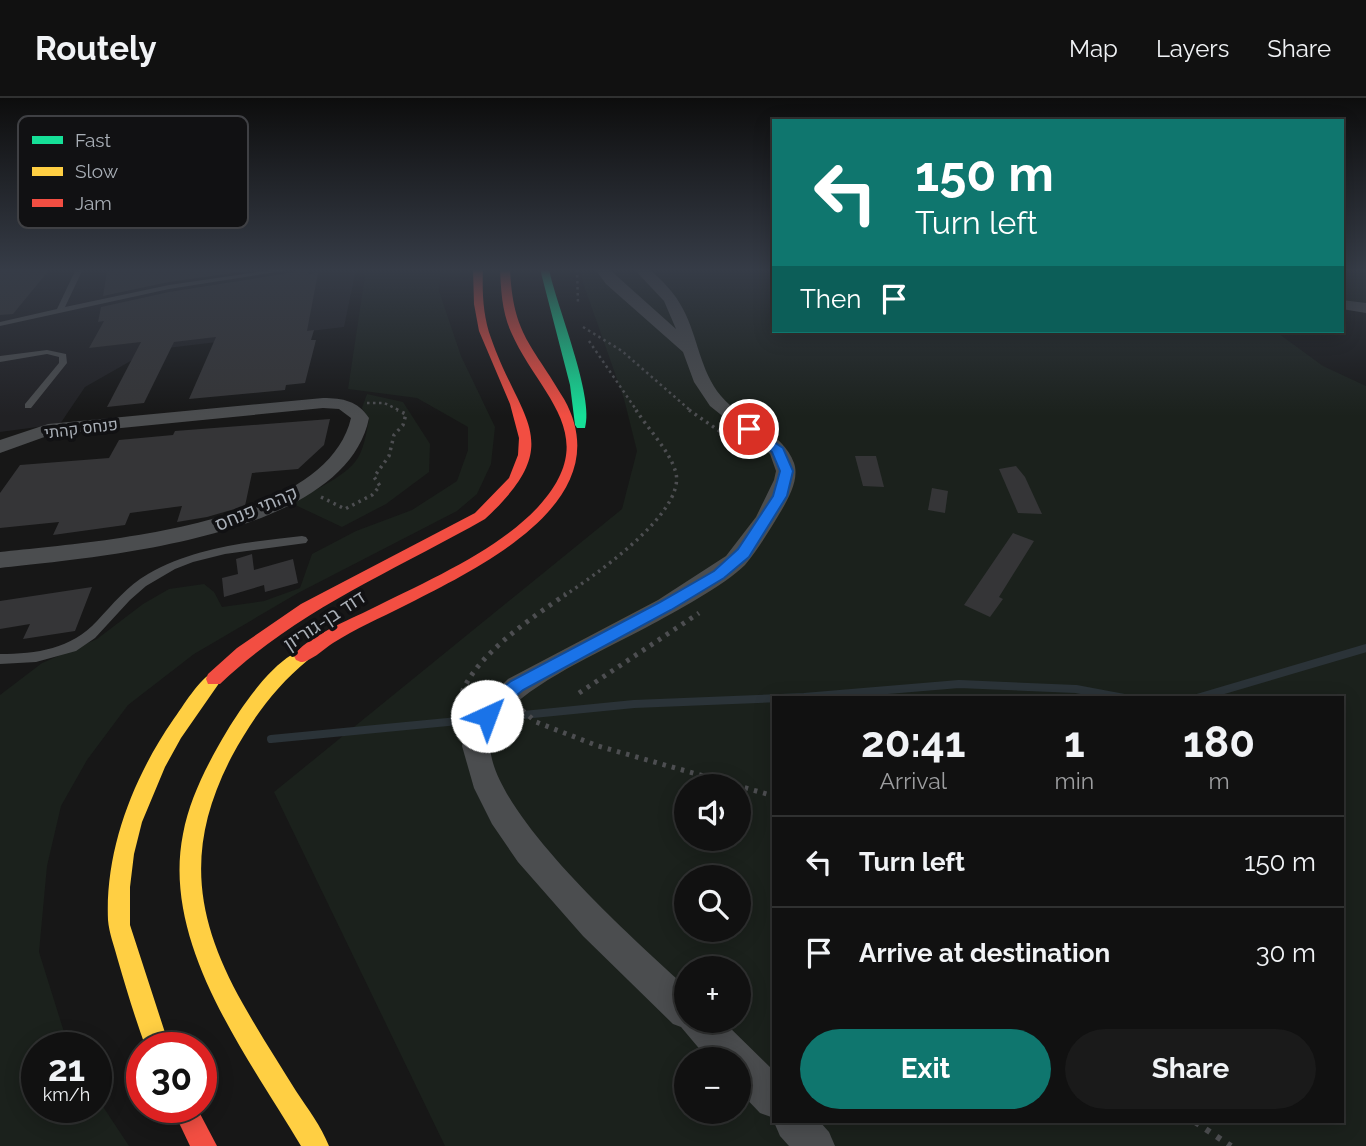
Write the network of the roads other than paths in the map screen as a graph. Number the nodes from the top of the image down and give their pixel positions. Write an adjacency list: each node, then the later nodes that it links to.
1 (26, 318): 8 (lane)
2 (466, 318): 11 (main road)
3 (481, 318): 11 (main road, דוד בן-גוריון)
4 (513, 318): 15 (main road, דוד בן-גוריון)
5 (555, 318): 15 (main road)
6 (653, 318): 9 (street)
7 (678, 318): 9 (street)
8 (0, 324)
9 (689, 349): 19 (street)
10 (0, 359): 12 (lane)
11 (499, 366): 20 (main road, דוד בן-גוריון)
12 (28, 406)
13 (166, 419): 14 (street, פנחס קהתי); 17 (street, קהתי פנחס)
14 (1, 446)
15 (567, 478): 28 (main road, דוד בן-גוריון)
16 (302, 540): 18 (lane)
17 (0, 560)
18 (0, 659)
19 (674, 999)
20 (152, 1032)
21 (709, 1033): 22 (street)
22 (722, 1047)
23 (751, 1076): 24 (street)
24 (772, 1097)
25 (192, 1123): 27 (main road)
26 (795, 1123): 29 (street)
27 (204, 1146)
28 (316, 1146)
29 (815, 1146)

